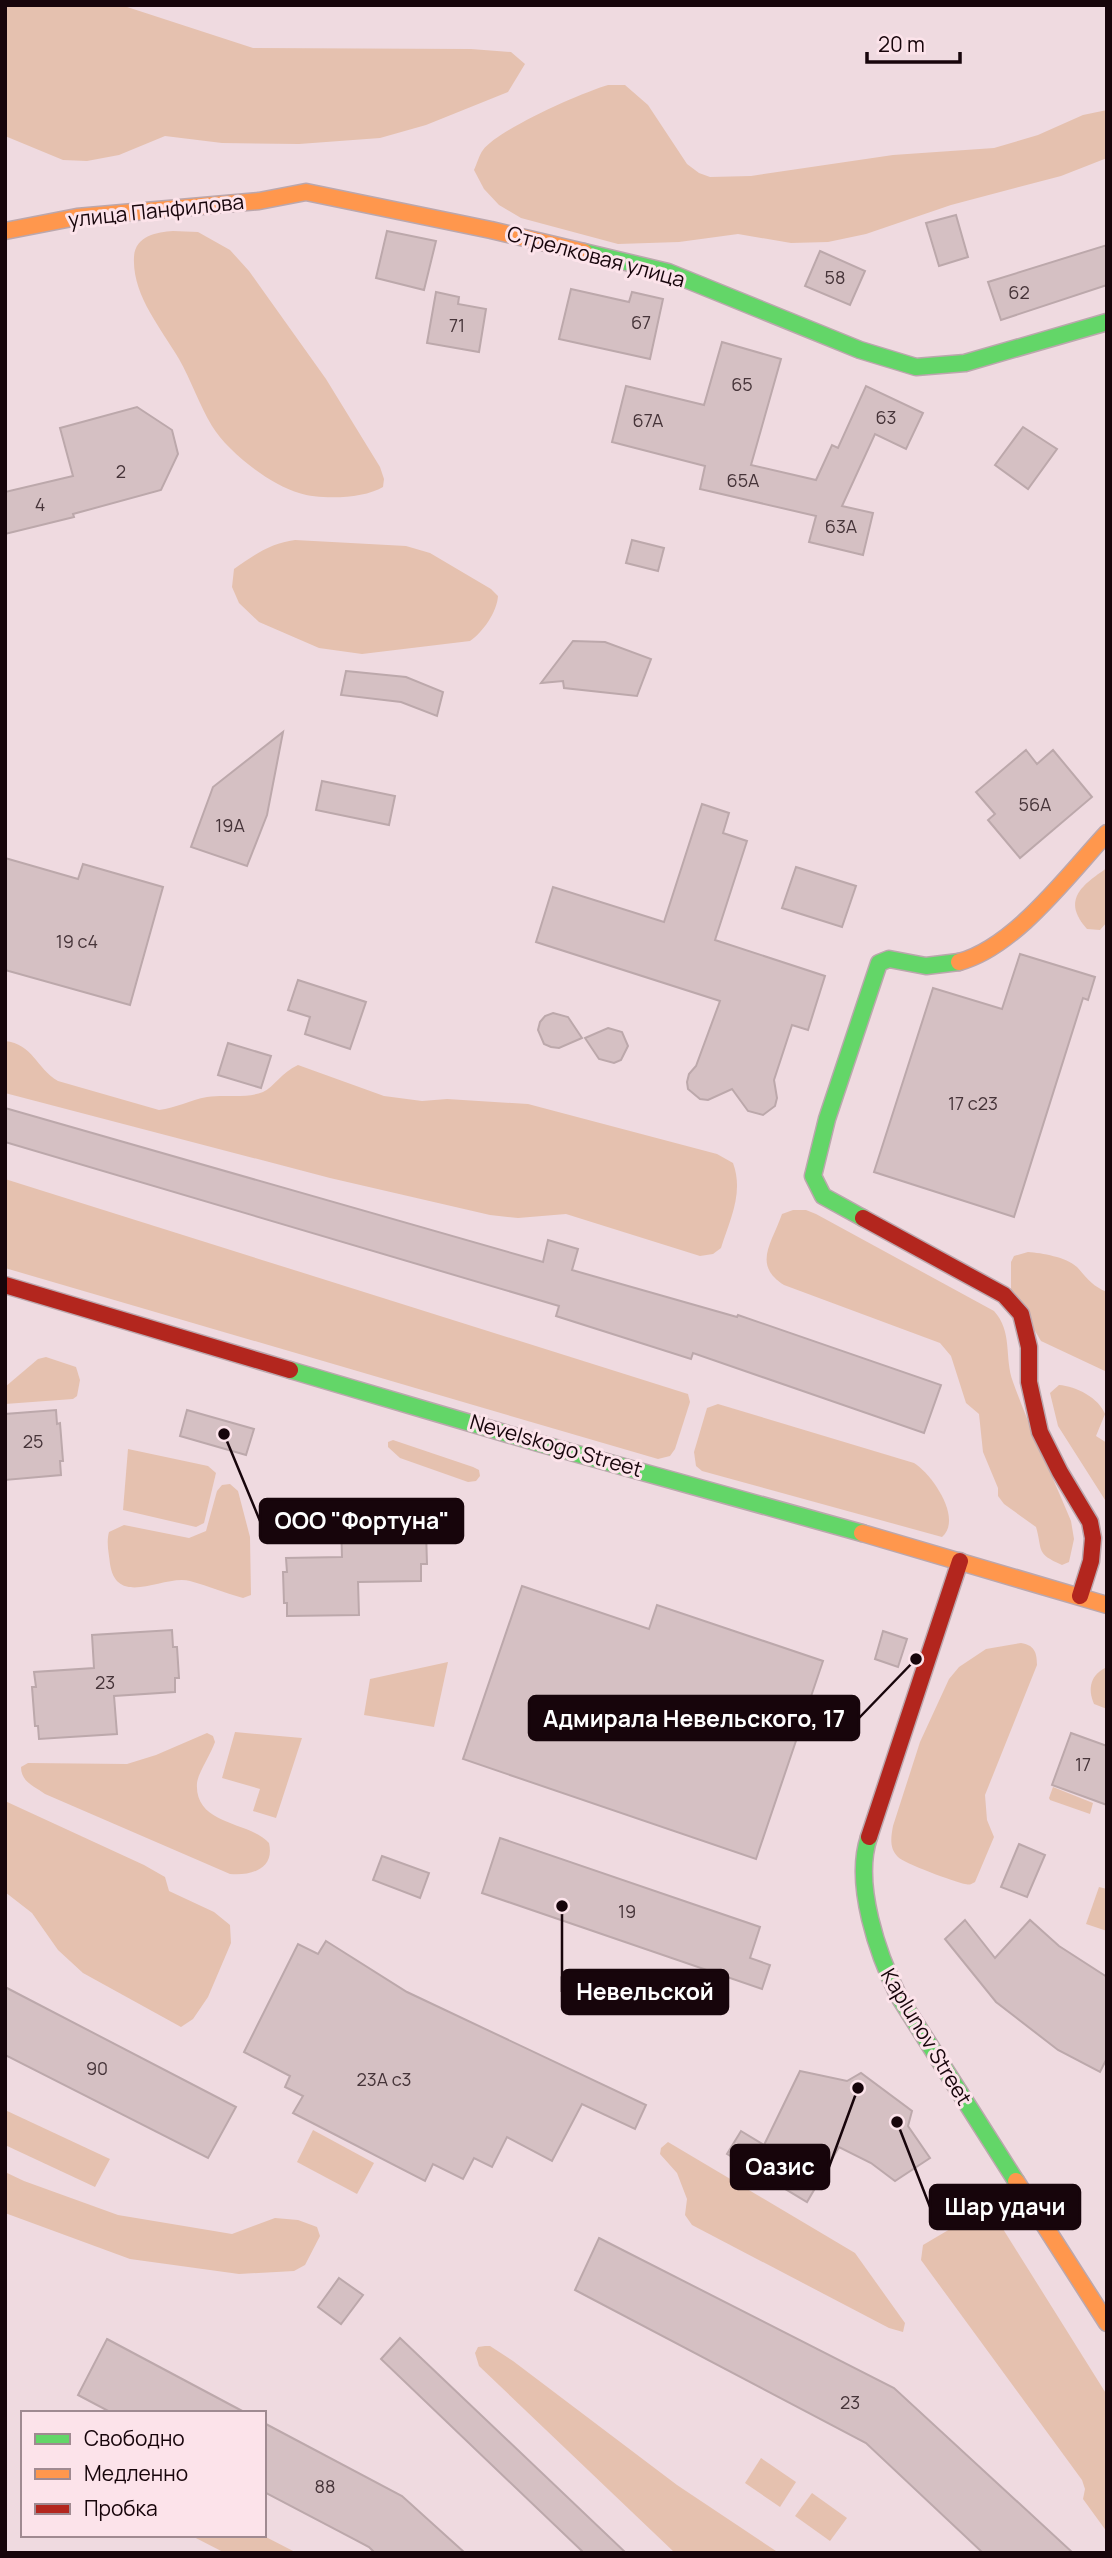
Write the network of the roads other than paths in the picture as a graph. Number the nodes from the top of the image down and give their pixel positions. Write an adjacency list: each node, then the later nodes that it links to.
1 (306, 192): 2 (street, улица Панфилова); 3 (street, Стрелковая улица)
2 (5, 231)
3 (1107, 322)
4 (1107, 833): 7 (street)
5 (5, 1285): 6 (street, Nevelskogo Street)
6 (960, 1561): 7 (street, Nevelskogo Street); 9 (street, Kaplunov Street)
7 (1080, 1596): 8 (street, Nevelskogo Street)
8 (1107, 1605)
9 (1107, 2323)

